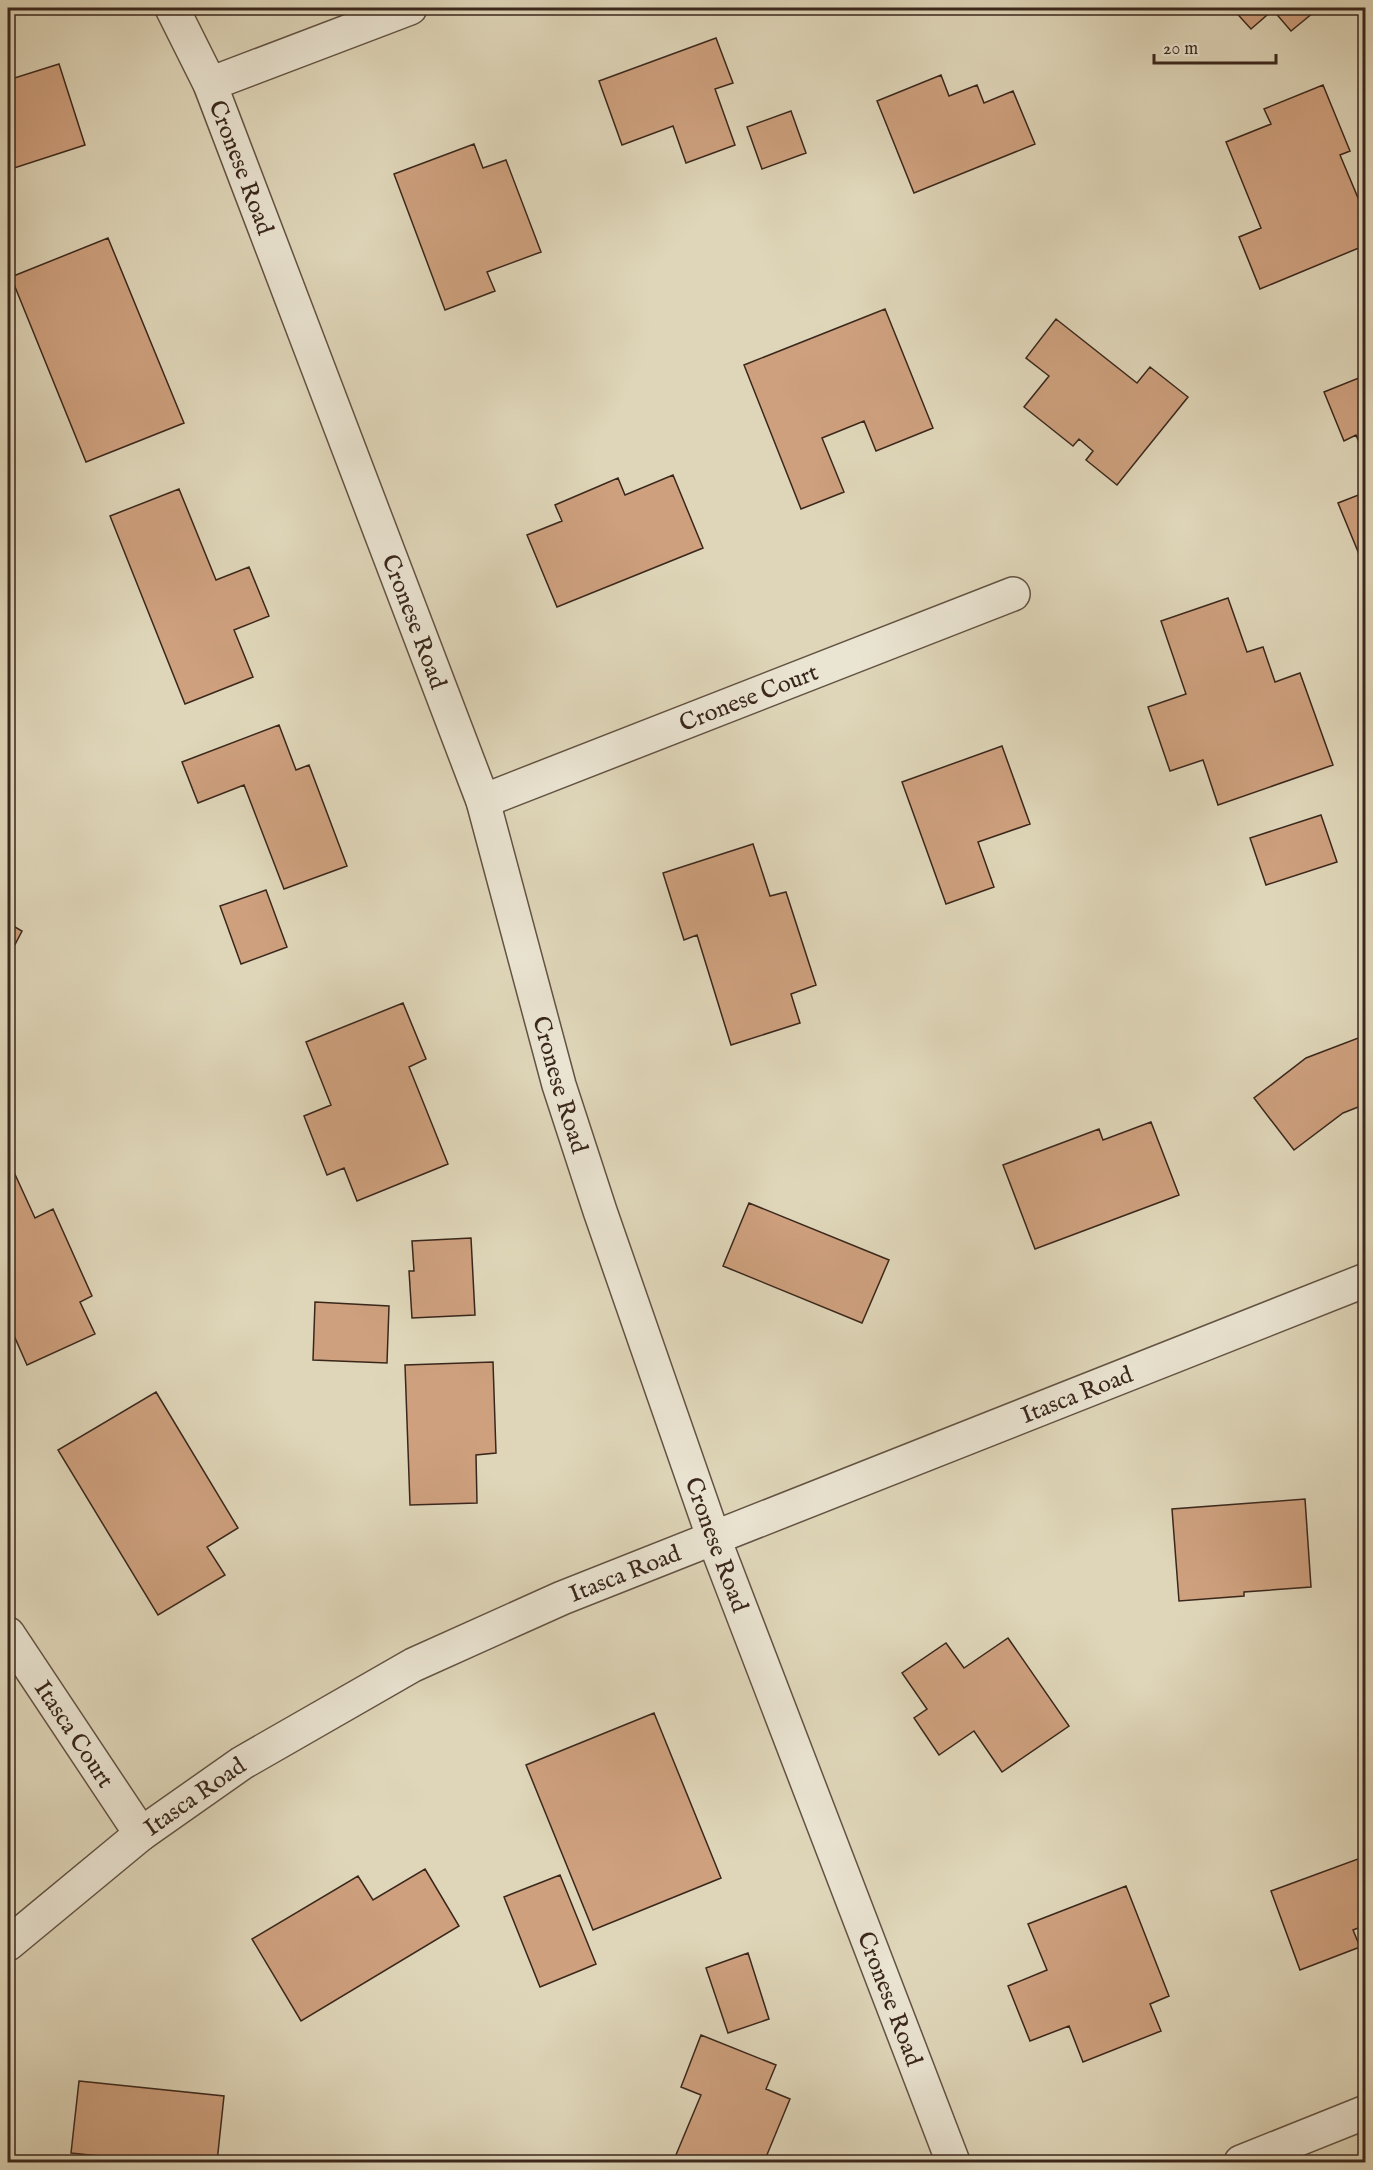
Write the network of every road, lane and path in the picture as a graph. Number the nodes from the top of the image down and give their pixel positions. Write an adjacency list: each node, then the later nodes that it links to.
1 (172, 8): 3 (street, Cronese Road)
2 (410, 8): 3 (street)
3 (210, 84): 5 (street, Cronese Road)
4 (1013, 594): 5 (street, Cronese Court)
5 (483, 801): 7 (street, Cronese Road)
6 (1365, 1280): 7 (street, Itasca Road)
7 (714, 1539): 9 (street, Itasca Road); 12 (street, Cronese Road)
8 (8, 1634): 9 (street, Itasca Court)
9 (141, 1834): 10 (street, Itasca Road)
10 (8, 1944)
11 (1365, 2112): 13 (street)
12 (952, 2163)
13 (1241, 2163)

